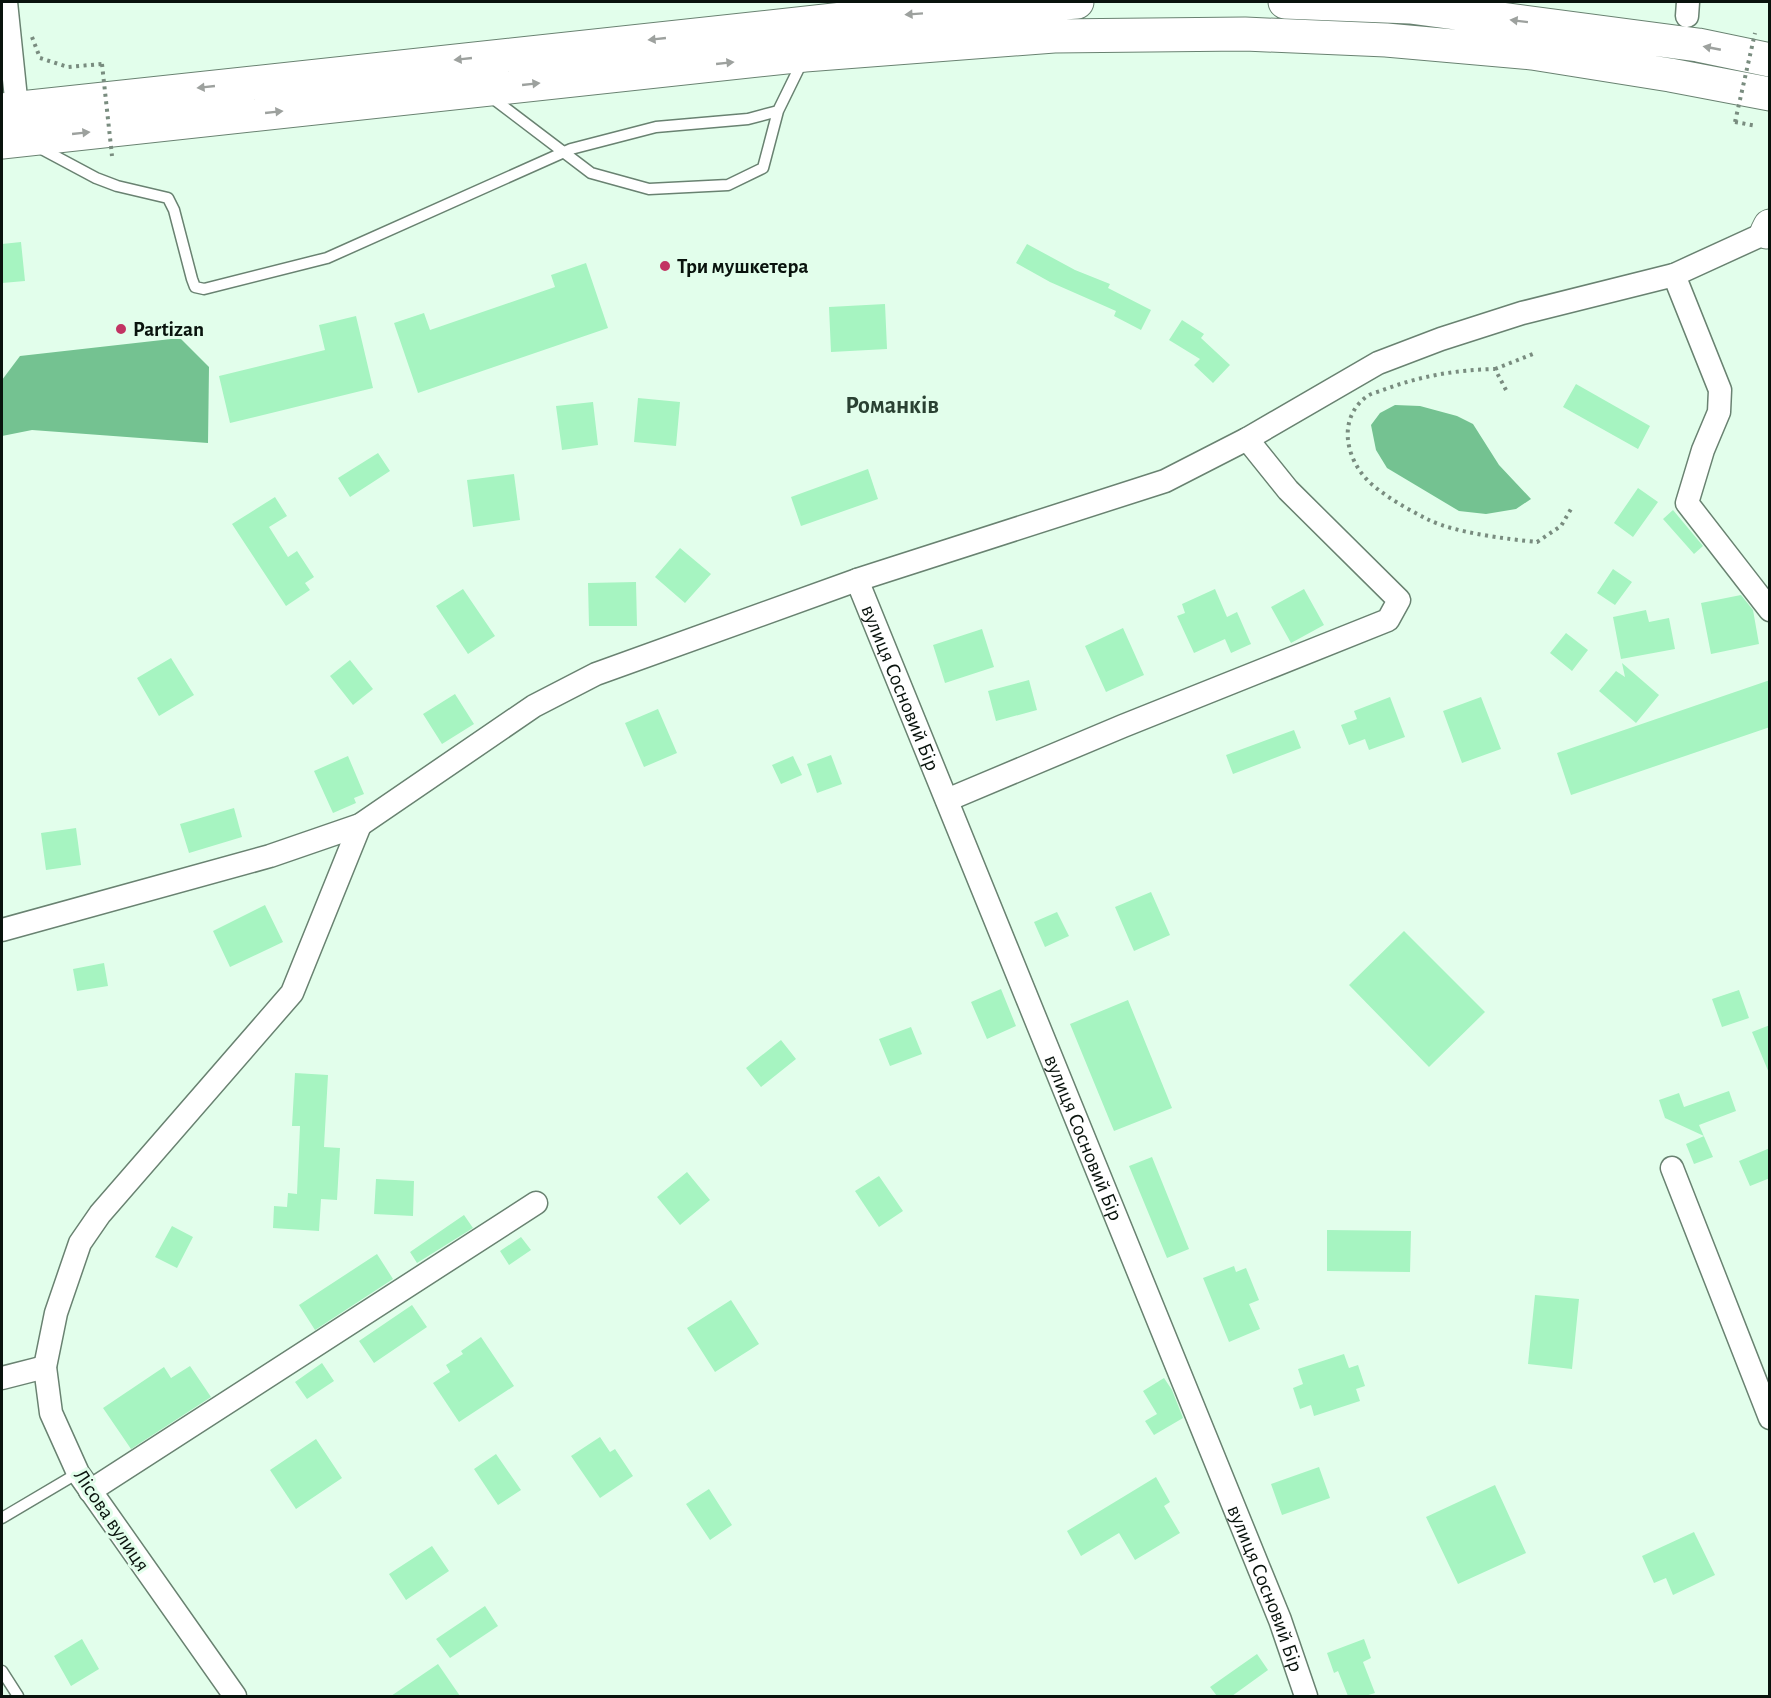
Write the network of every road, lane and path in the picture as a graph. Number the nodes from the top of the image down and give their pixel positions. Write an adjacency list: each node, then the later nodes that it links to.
1 (6, 2): 4 (street)
2 (1077, 2): 9 (main road, one-way to 9)
3 (1285, 2): 5 (main road, one-way to 3)
4 (13, 37): 9 (street); 13 (path, bridge)
5 (1762, 46): 8 (path, bridge)
6 (805, 55): 7 (main road, one-way to 6); 8 (main road); 10 (lane)
7 (480, 90): 11 (main road, one-way to 7); 12 (lane)
8 (1764, 104)
9 (9, 109)
10 (778, 111): 12 (lane); 12 (lane)
11 (13, 141): 12 (lane)
12 (563, 152)
13 (112, 156)
14 (1769, 230): 15 (street)
15 (1674, 274): 19 (street); 22 (street)
16 (1533, 354): 17 (path)
17 (1495, 369): 18 (path); 20 (path)
18 (1506, 390)
19 (1247, 439): 21 (street); 23 (street)
20 (1571, 509)
21 (857, 580): 23 (street, вулиця Сосновий Бір); 24 (street)
22 (1770, 610)
23 (947, 800): 36 (street, вулиця Сосновий Бір)
24 (360, 825): 25 (street); 28 (street, Лісова вулиця)
25 (2, 930)
26 (1672, 1168): 30 (street)
27 (536, 1203): 31 (street)
28 (45, 1367): 29 (street); 31 (street, Лісова вулиця)
29 (2, 1377)
30 (1770, 1418)
31 (84, 1482): 32 (lane); 35 (street, Лісова вулиця)
32 (2, 1518)
33 (2, 1671): 34 (lane)
34 (18, 1696)
35 (236, 1696)
36 (1306, 1696)

